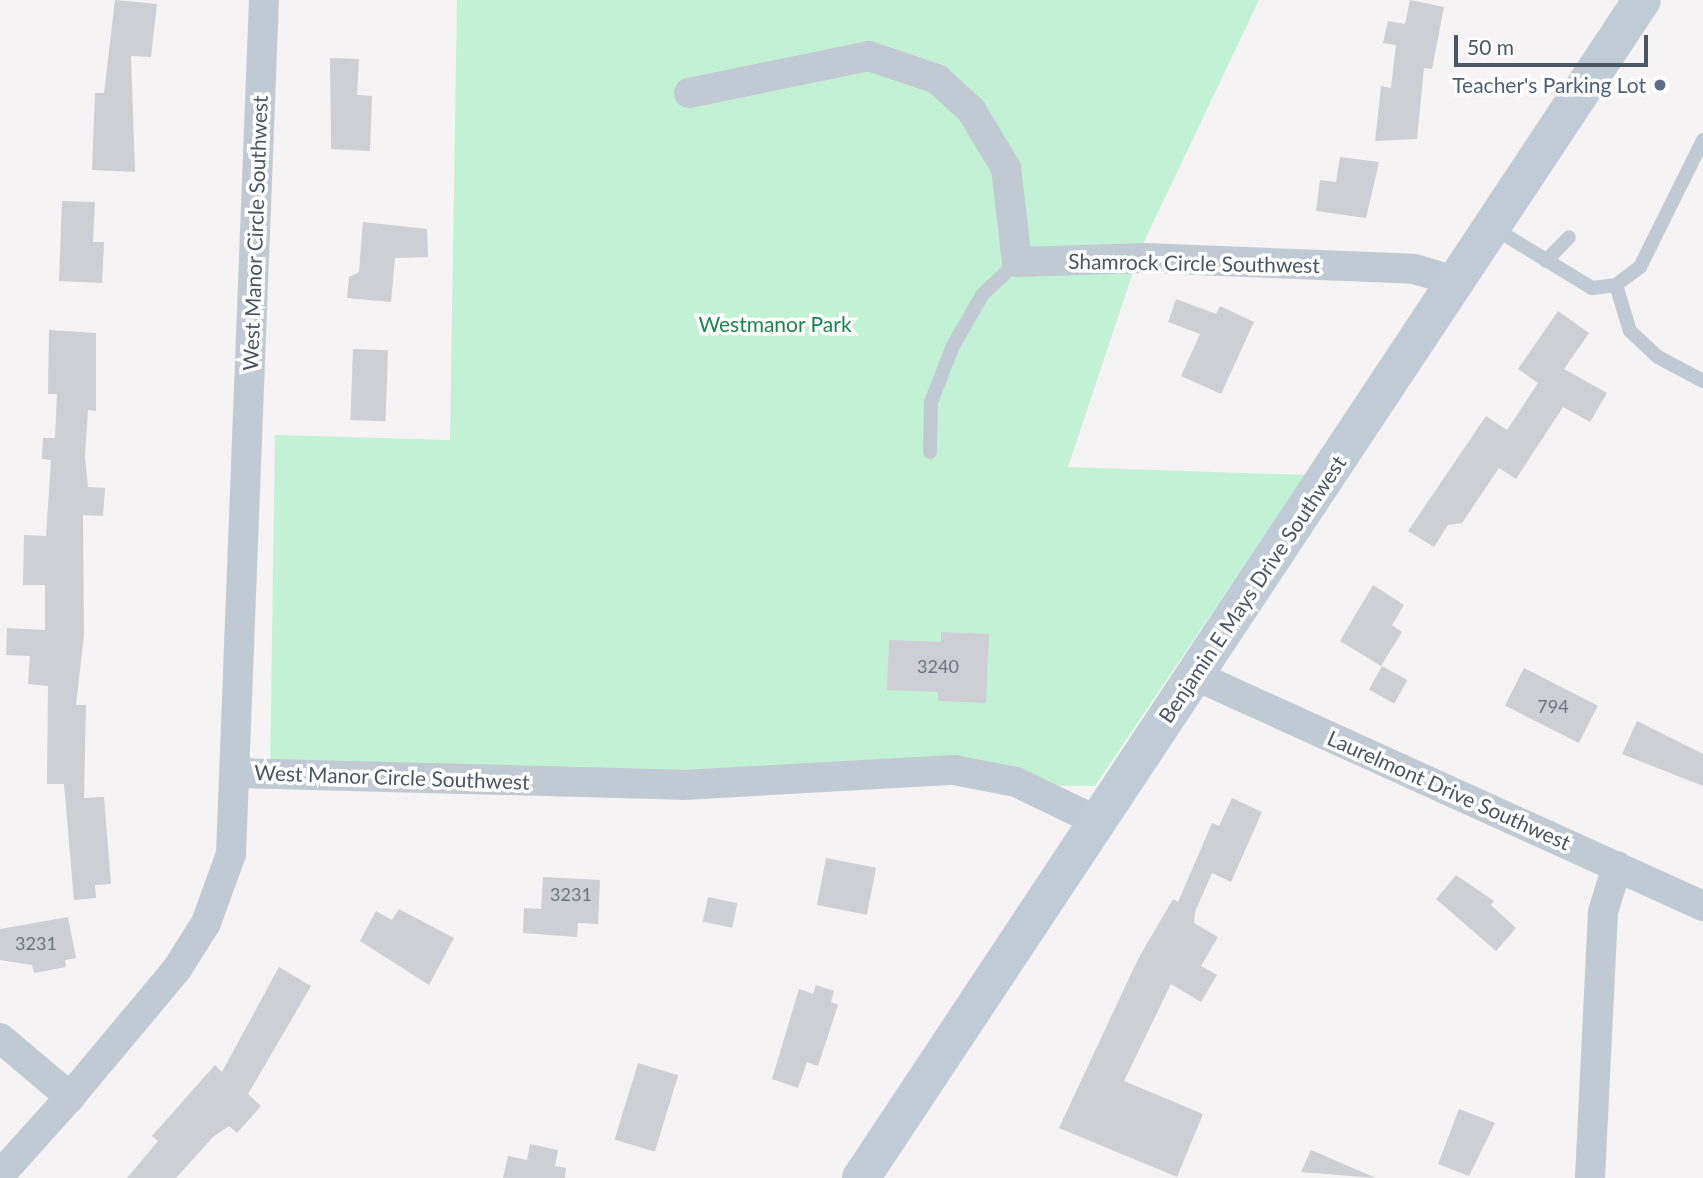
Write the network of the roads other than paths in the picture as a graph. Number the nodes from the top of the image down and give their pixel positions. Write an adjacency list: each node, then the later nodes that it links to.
1 (264, 0): 14 (street, West Manor Circle Southwest)
2 (1642, 0): 5 (street, Benjamin E Mays Drive Southwest)
3 (689, 93): 8 (street)
4 (1703, 140): 10 (lane)
5 (1492, 227): 7 (lane); 9 (street, Benjamin E Mays Drive Southwest)
6 (1569, 237): 7 (lane)
7 (1546, 261): 10 (lane)
8 (1017, 262): 9 (street, Shamrock Circle Southwest); 12 (lane)
9 (1456, 281): 13 (street, Benjamin E Mays Drive Southwest)
10 (1616, 285): 11 (lane)
11 (1703, 381)
12 (930, 452)
13 (1194, 675): 15 (street, Benjamin E Mays Drive Southwest); 16 (street, Laurelmont Drive Southwest)
14 (238, 773): 15 (street, West Manor Circle Southwest); 19 (street)
15 (1097, 821): 21 (street, Benjamin E Mays Drive Southwest)
16 (1617, 866): 17 (street, Laurelmont Drive Southwest); 22 (street)
17 (1703, 906)
18 (0, 1038): 19 (street)
19 (70, 1097): 20 (street)
20 (0, 1175)
21 (861, 1178)
22 (1590, 1178)

